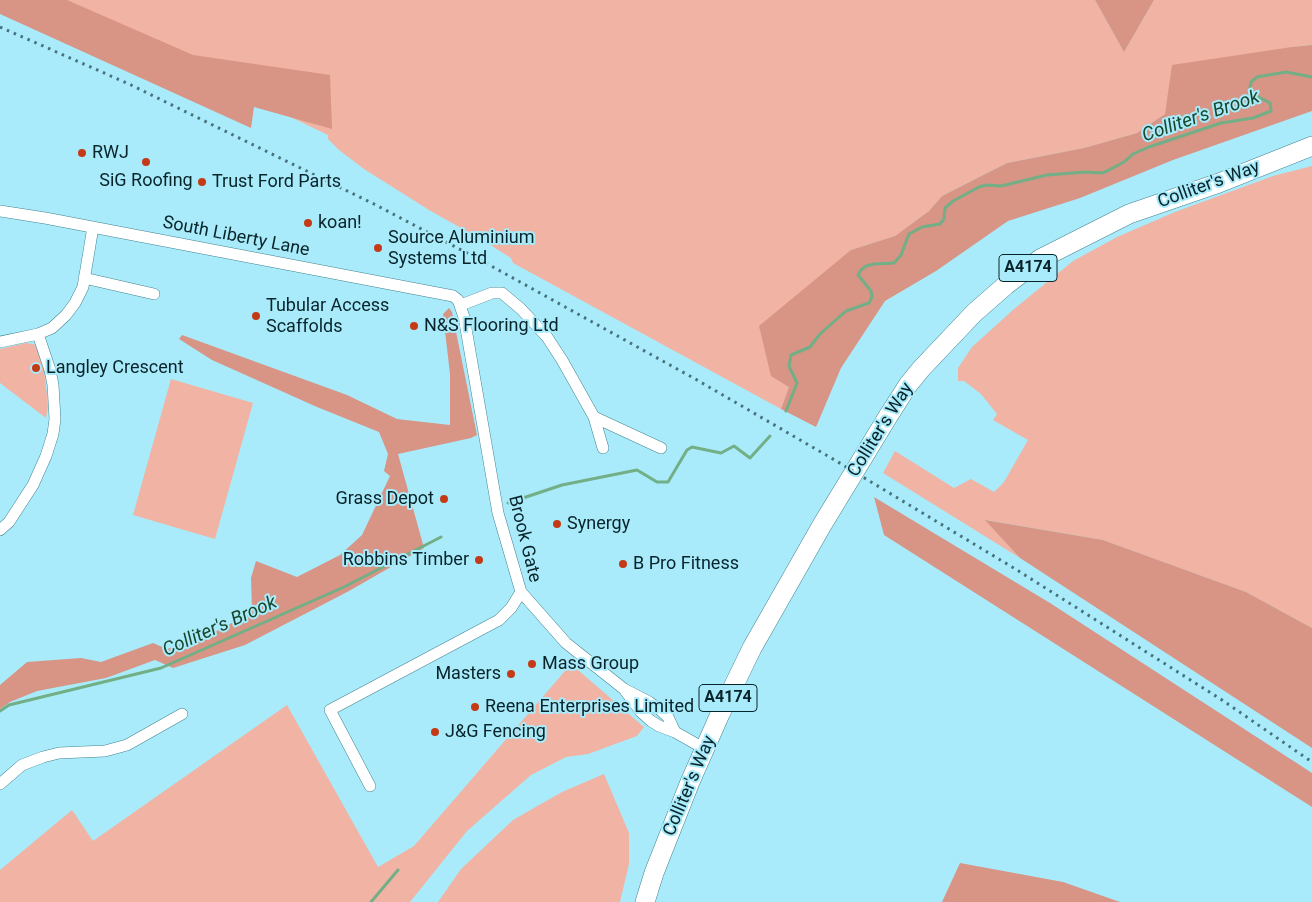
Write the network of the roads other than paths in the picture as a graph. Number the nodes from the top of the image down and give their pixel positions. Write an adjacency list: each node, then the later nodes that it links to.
1 (1312, 146): 15 (highway, Colliter's Way / A4174)
2 (0, 211): 3 (street, South Liberty Lane)
3 (93, 228): 4 (street); 6 (street, South Liberty Lane)
4 (84, 278): 5 (street); 7 (street)
5 (154, 294)
6 (461, 305): 9 (street); 13 (street, Brook Gate)
7 (38, 334): 8 (street); 12 (street)
8 (0, 342)
9 (594, 417): 10 (street); 11 (street)
10 (603, 448)
11 (661, 448)
12 (0, 530)
13 (522, 592): 15 (street); 18 (street, Brook Gate)
14 (182, 714): 17 (street)
15 (705, 749): 19 (highway, Colliter's Way / A4174)
16 (0, 767): 17 (street)
17 (4, 781)
18 (370, 786)
19 (645, 902)

